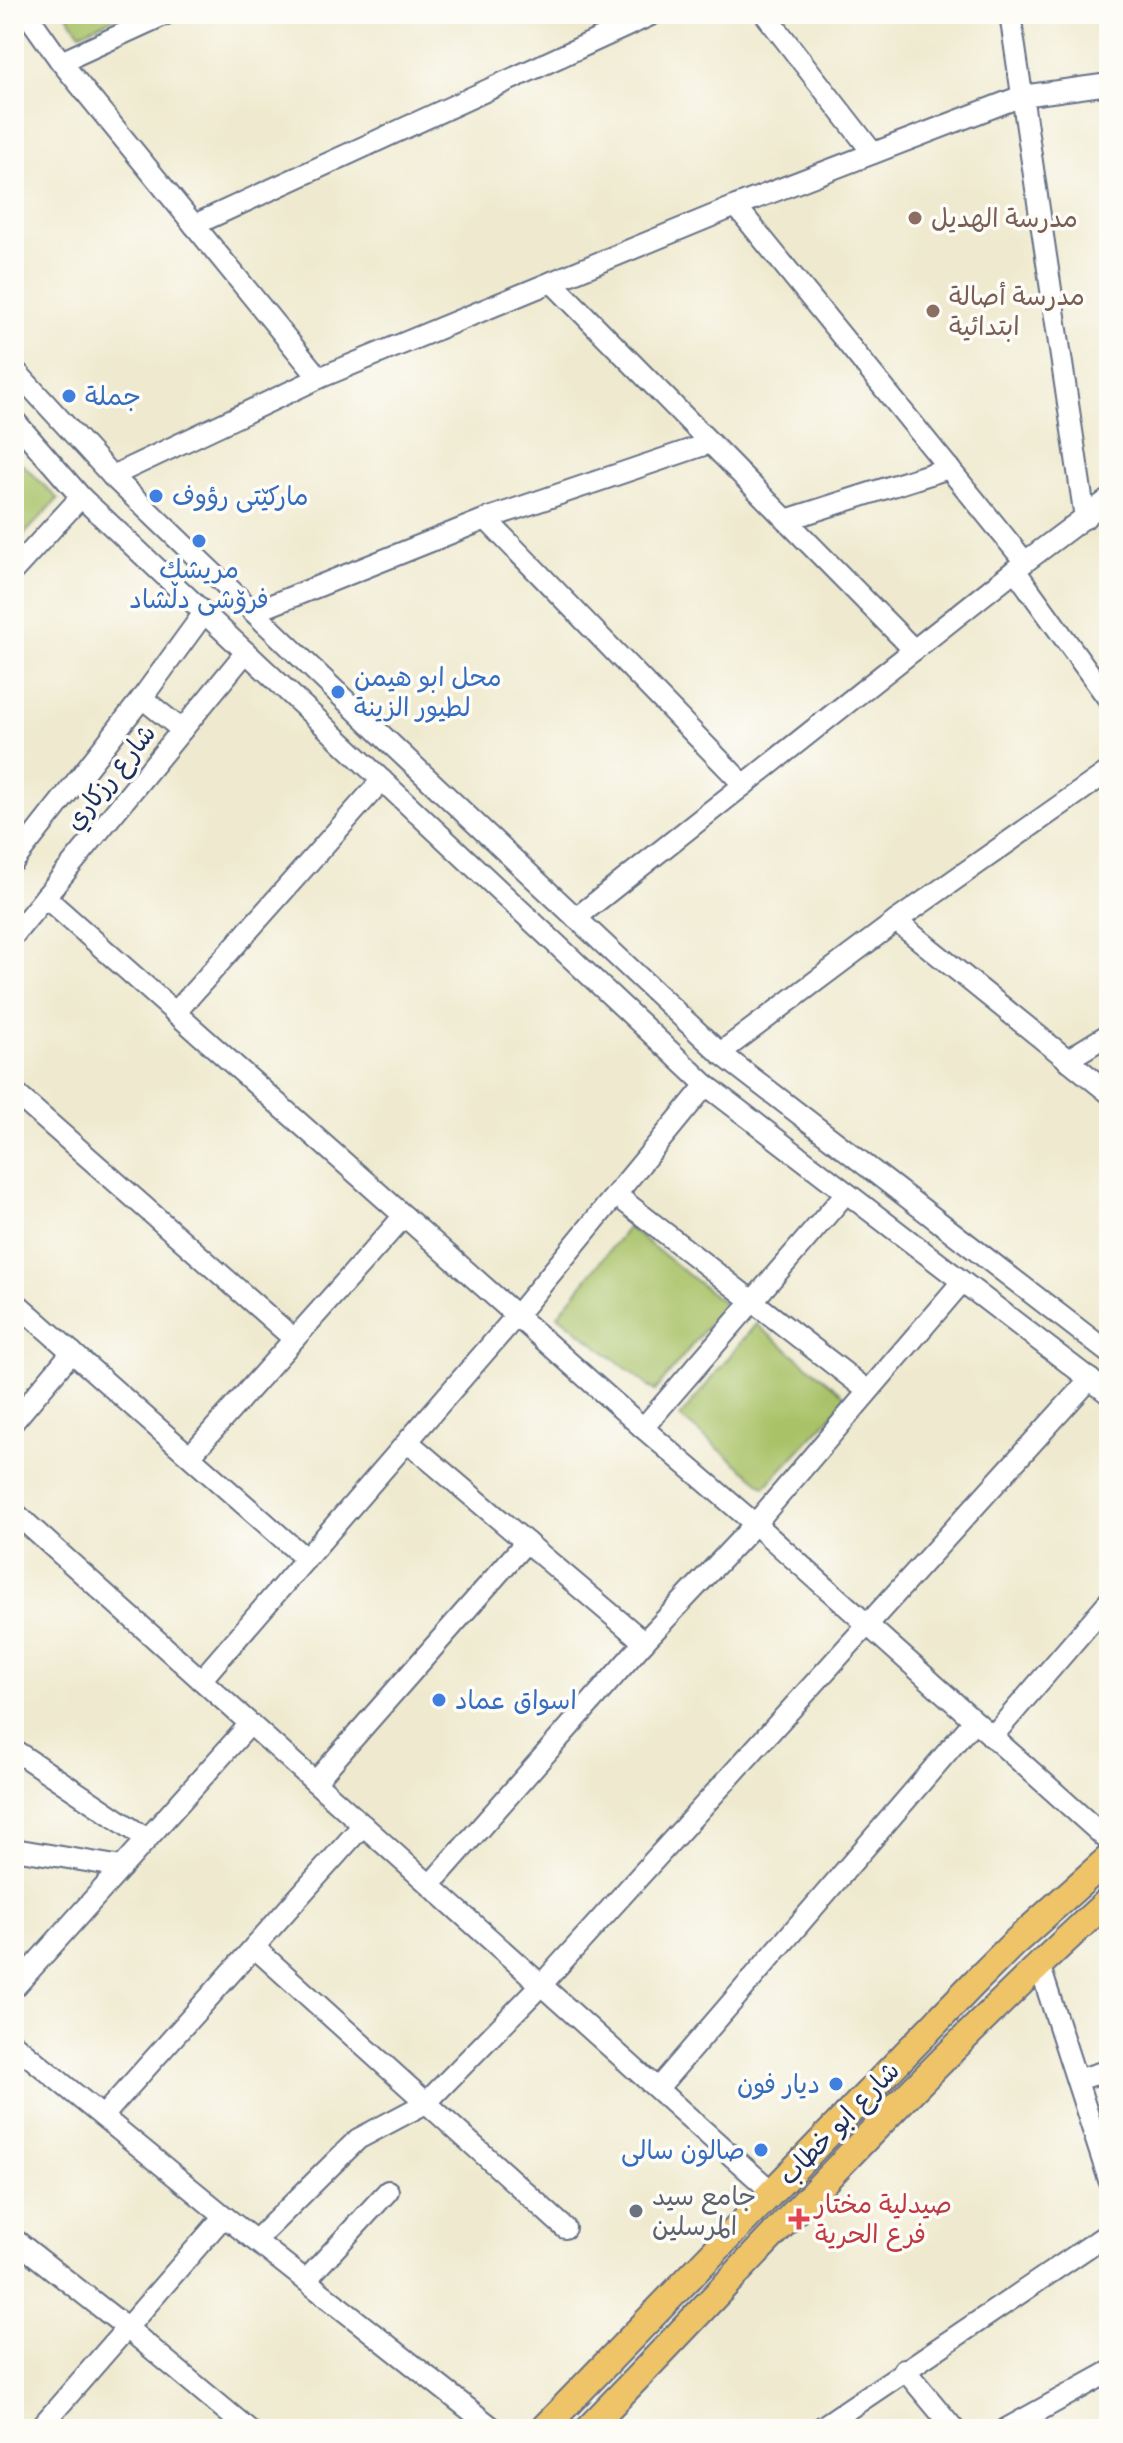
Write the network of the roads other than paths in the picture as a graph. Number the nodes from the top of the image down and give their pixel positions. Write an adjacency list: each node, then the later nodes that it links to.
1 (27, 14): 6 (street)
2 (166, 14): 6 (street)
3 (653, 14): 11 (street)
4 (765, 14): 9 (street)
5 (1010, 14): 8 (street)
6 (61, 62): 11 (street)
7 (1109, 84): 8 (street)
8 (1022, 96): 9 (street); 23 (street)
9 (873, 153): 10 (street)
10 (736, 206): 12 (street); 19 (street)
11 (194, 225): 14 (street)
12 (552, 282): 14 (street); 17 (street)
13 (14, 369): 15 (street)
14 (319, 378): 20 (street)
15 (60, 419): 18 (street); 20 (street)
16 (14, 420): 18 (street)
17 (710, 443): 24 (street); 25 (street)
18 (34, 444): 21 (street)
19 (949, 468): 25 (street); 26 (street)
20 (112, 476): 28 (street)
21 (81, 497): 27 (street); 29 (street)
22 (1109, 499): 23 (street)
23 (1085, 518): 26 (street)
24 (486, 519): 28 (street); 37 (street)
25 (786, 520): 30 (street)
26 (1020, 566): 30 (street); 33 (street)
27 (14, 570)
28 (254, 612): 40 (street)
29 (204, 613): 31 (street); 32 (street, شارع رزكاري)
30 (914, 650): 37 (street)
31 (246, 652): 34 (street, شارع رزكاري); 36 (street)
32 (142, 698): 34 (street); 38 (street, شارع رزكاري)
33 (1109, 700)
34 (182, 730): 39 (street, شارع رزكاري)
35 (1109, 771): 41 (street)
36 (382, 780): 44 (street); 45 (street)
37 (744, 785): 40 (street)
38 (14, 861)
39 (45, 897): 42 (street, شارع رزكاري); 45 (street)
40 (576, 918): 43 (street)
41 (896, 921): 47 (street); 48 (street)
42 (14, 935)
43 (645, 983): 44 (street); 47 (street)
44 (621, 1007): 49 (street)
45 (175, 1013): 54 (street)
46 (1109, 1034): 48 (street)
47 (720, 1053): 61 (street)
48 (1067, 1060): 51 (street)
49 (706, 1085): 52 (street); 53 (street)
50 (14, 1092): 59 (street)
51 (1109, 1093)
52 (846, 1193): 55 (street); 57 (street)
53 (616, 1195): 57 (street); 58 (street)
54 (404, 1216): 58 (street); 59 (street)
55 (961, 1283): 62 (street); 63 (street)
56 (14, 1301): 60 (street)
57 (752, 1301): 63 (street); 66 (street)
58 (516, 1316): 66 (street); 67 (street)
59 (294, 1339): 68 (street)
60 (72, 1352): 65 (street); 68 (street)
61 (1109, 1353)
62 (1090, 1379): 64 (street); 74 (street)
63 (868, 1391): 70 (street)
64 (1109, 1394)
65 (14, 1421)
66 (643, 1428): 70 (street)
67 (408, 1442): 71 (street); 72 (street)
68 (190, 1456): 72 (street)
69 (14, 1512): 76 (street)
70 (755, 1524): 74 (street); 75 (street)
71 (526, 1542): 75 (street); 81 (street)
72 (306, 1559): 76 (street)
73 (1109, 1601): 79 (street)
74 (867, 1627): 77 (street); 92 (street)
75 (644, 1642): 88 (street)
76 (201, 1680): 78 (street)
77 (974, 1721): 79 (street); 97 (street)
78 (250, 1724): 81 (street); 83 (street)
79 (992, 1737): 84 (street)
80 (14, 1750): 83 (street)
81 (315, 1782): 82 (street)
82 (363, 1825): 88 (street); 90 (street)
83 (147, 1839): 87 (street)
84 (1109, 1841)
85 (14, 1849): 87 (street)
86 (1109, 1858): 102 (main road, شارع ابو خطاب)
87 (122, 1867): 93 (street)
88 (430, 1885): 92 (street)
89 (1109, 1900): 91 (main road, شارع ابو خطاب)
90 (254, 1947): 98 (street); 99 (street)
91 (1039, 1964): 96 (street); 116 (main road, شارع ابو خطاب)
92 (542, 1984): 97 (street); 98 (street)
93 (14, 1988)
94 (14, 2044): 99 (street)
95 (1109, 2070): 96 (street)
96 (1077, 2080): 100 (street)
97 (658, 2088): 102 (street)
98 (426, 2103): 104 (street); 107 (street)
99 (103, 2116): 103 (street)
100 (1109, 2180)
101 (388, 2191): 108 (street)
102 (772, 2192): 115 (main road, شارع ابو خطاب)
103 (224, 2216): 107 (street); 109 (street)
104 (565, 2228)
105 (1109, 2233): 110 (street)
106 (14, 2239): 109 (street)
107 (256, 2240): 108 (street)
108 (307, 2279): 114 (street)
109 (127, 2328): 112 (street); 113 (street)
110 (904, 2369): 117 (street); 118 (street)
111 (1109, 2372): 119 (street)
112 (39, 2429)
113 (248, 2429)
114 (494, 2429)
115 (543, 2429)
116 (588, 2429)
117 (819, 2429)
118 (954, 2429)
119 (1006, 2429)

